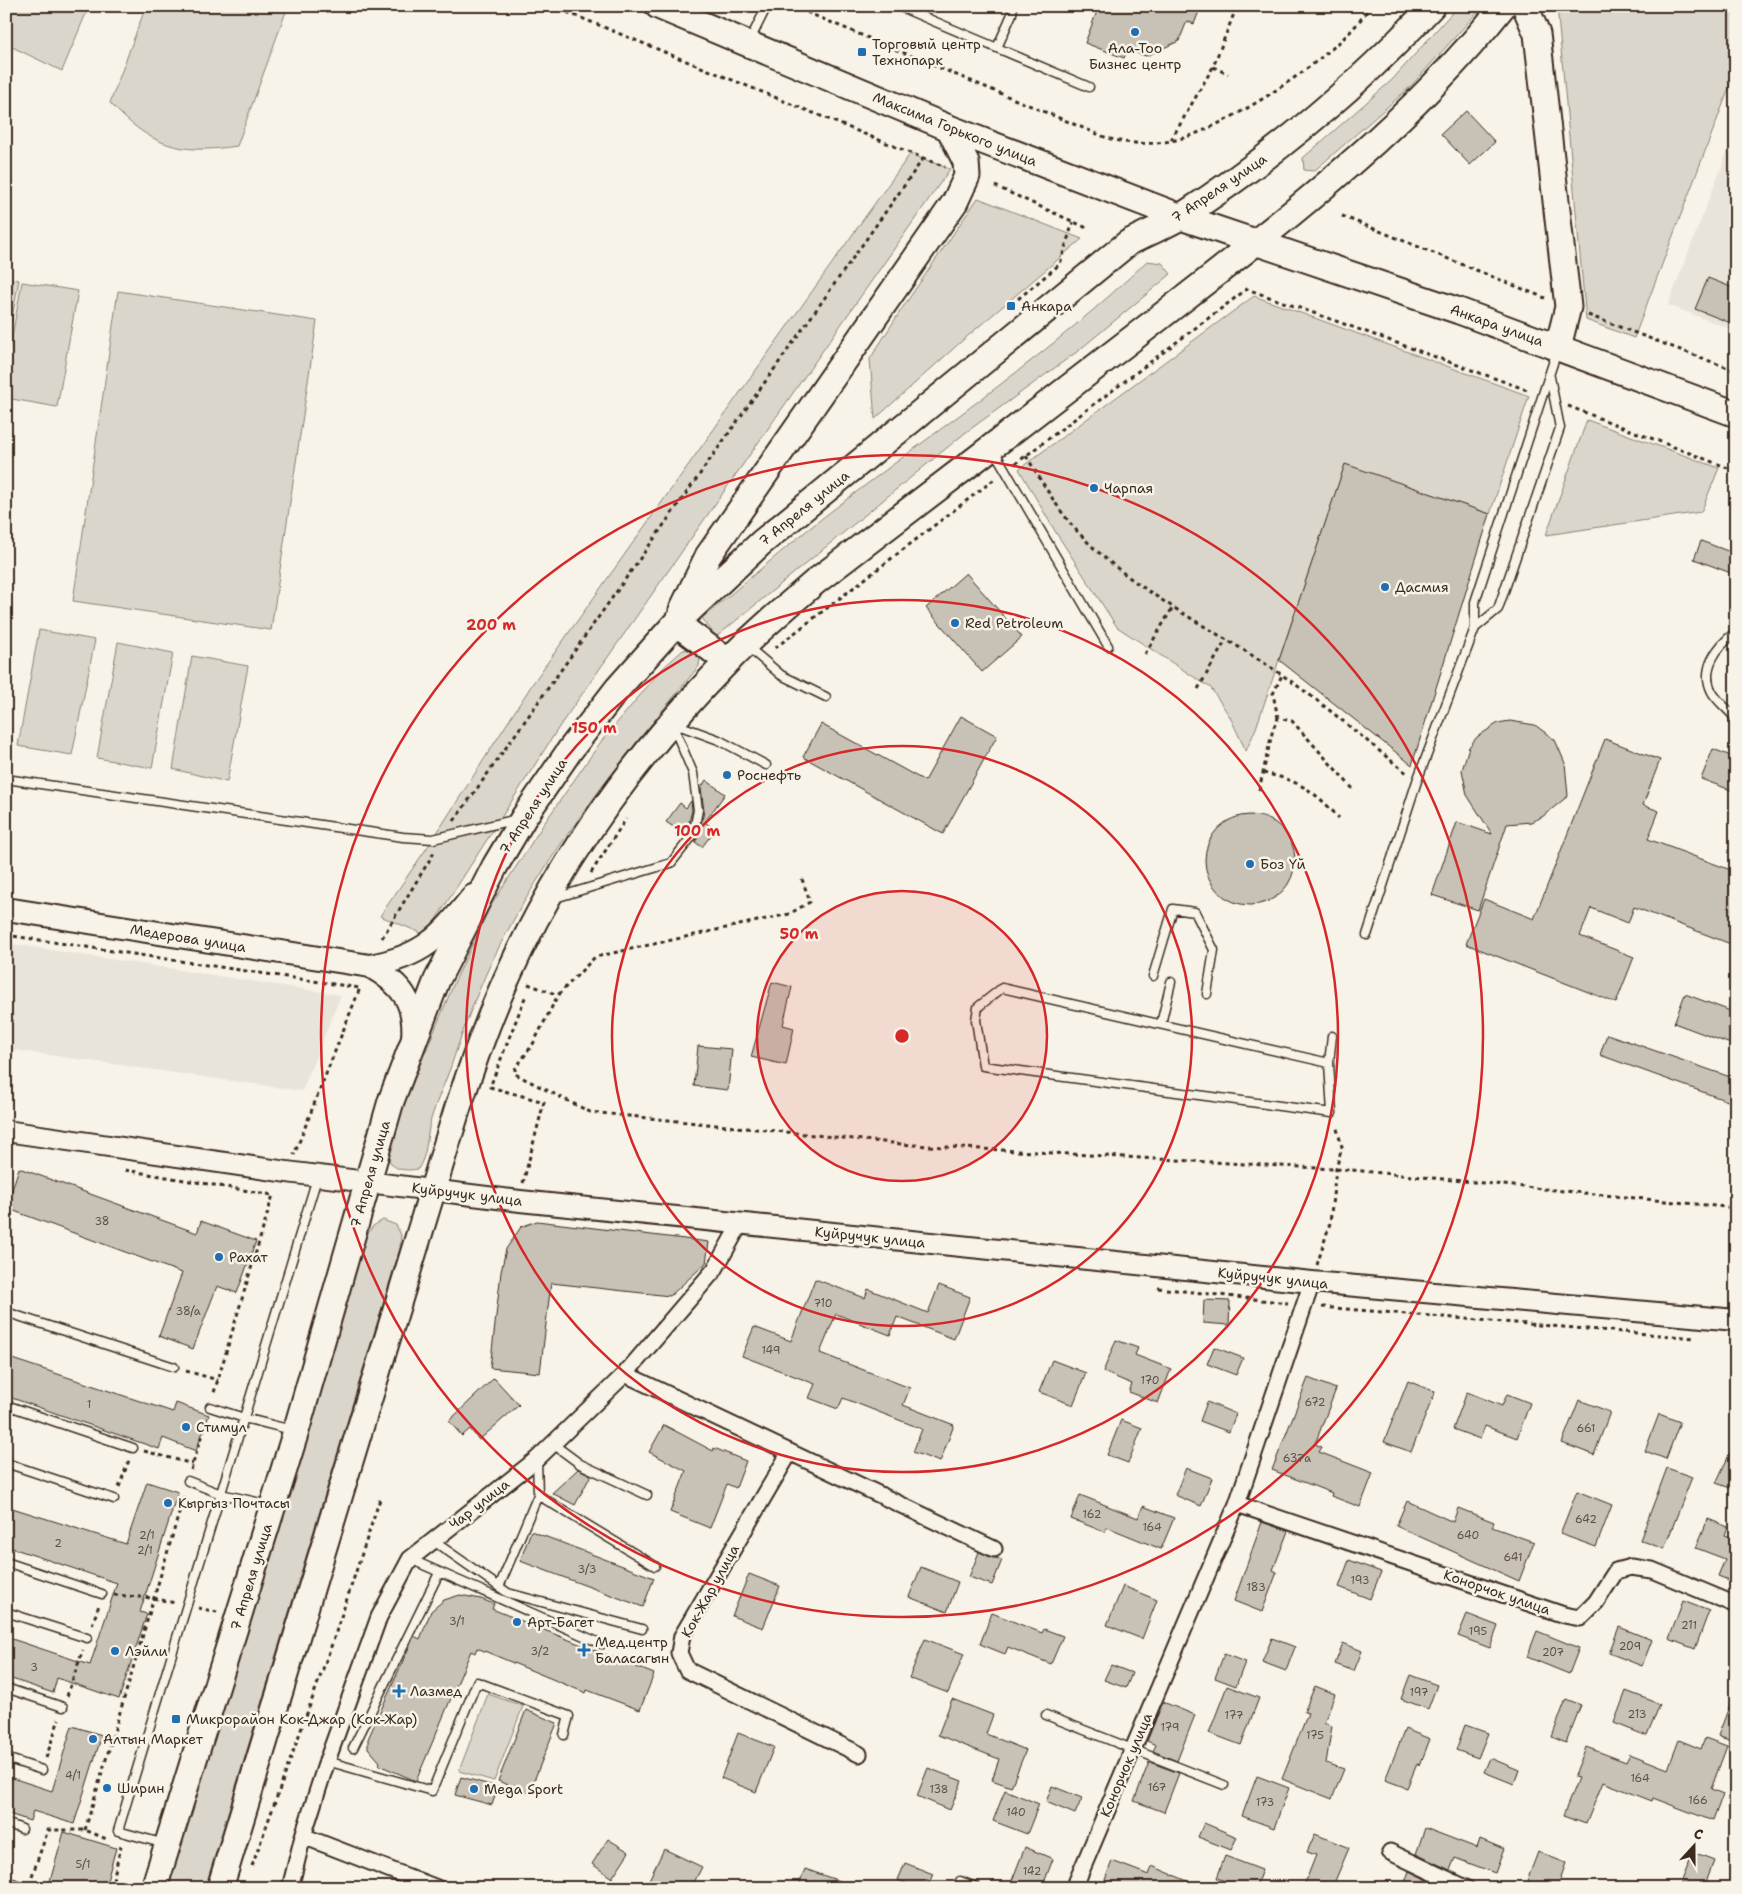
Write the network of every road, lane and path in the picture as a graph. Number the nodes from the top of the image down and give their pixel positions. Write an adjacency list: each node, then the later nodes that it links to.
1 (552, 6): 17 (path)
2 (658, 6): 10 (main road, Максима Горького улица)
3 (767, 6): 10 (lane)
4 (898, 6): 11 (lane)
5 (1013, 6): 11 (lane)
6 (1236, 6): 12 (path)
7 (1432, 6): 20 (main road, 7 Апреля улица)
8 (1503, 6): 24 (main road)
9 (1525, 6): 26 (main road)
10 (748, 44): 15 (main road, Максима Горького улица)
11 (997, 48): 14 (lane)
12 (1213, 67): 13 (path); 16 (path)
13 (1228, 74)
14 (1089, 86)
15 (949, 128): 20 (main road, Максима Горького улица); 38 (main road)
16 (1171, 141)
17 (923, 159): 18 (path); 61 (path)
18 (950, 169)
19 (994, 186): 22 (path)
20 (1181, 216): 24 (main road, Максима Горького улица); 38 (main road, 7 Апреля улица)
21 (1342, 216): 26 (path)
22 (1073, 222): 23 (path); 25 (path)
23 (1087, 228)
24 (1255, 243): 27 (main road, Анкара улица); 33 (main road)
25 (1018, 299)
26 (1568, 307): 27 (main road); 28 (path)
27 (1558, 347): 29 (lane); 32 (main road, Анкара улица)
28 (1736, 371)
29 (1550, 376): 30 (lane); 31 (lane)
30 (1544, 396): 34 (path); 39 (lane)
31 (1555, 401): 35 (path); 39 (lane)
32 (1732, 409)
33 (992, 447): 36 (lane); 43 (main road)
34 (1026, 456): 36 (path); 37 (path)
35 (1736, 470)
36 (1006, 471): 42 (lane); 43 (path)
37 (1173, 607): 41 (path); 44 (path)
38 (676, 623): 45 (main road); 58 (main road, 7 Апреля улица)
39 (1475, 628): 55 (lane)
40 (1736, 632): 50 (lane)
41 (1226, 640): 46 (path); 47 (path)
42 (1108, 646)
43 (754, 651): 45 (main road); 48 (lane)
44 (1145, 654)
45 (727, 662): 51 (main road)
46 (1282, 674): 49 (path); 55 (path)
47 (1198, 689)
48 (826, 697)
49 (1278, 718): 53 (path); 57 (path)
50 (1736, 719)
51 (671, 722): 52 (lane); 64 (lane); 65 (main road)
52 (766, 765)
53 (1263, 773): 56 (path); 60 (path)
54 (6, 779): 61 (lane)
55 (1416, 781): 68 (lane)
56 (1258, 790)
57 (1354, 790)
58 (524, 817): 61 (lane); 62 (main road, 7 Апреля улица)
59 (627, 818): 64 (path)
60 (1339, 818)
61 (444, 836): 69 (path)
62 (489, 876): 70 (main road, Медерова улица); 79 (main road, 7 Апреля улица)
63 (802, 879): 76 (path)
64 (581, 888): 65 (lane)
65 (546, 901): 73 (main road)
66 (6, 910): 70 (main road, Медерова улица)
67 (6, 934): 83 (path)
68 (1367, 935)
69 (382, 938)
70 (370, 966): 79 (main road, Медерова улица)
71 (533, 976): 73 (path)
72 (1153, 976): 75 (lane)
73 (518, 981): 76 (path); 86 (path); 89 (main road)
74 (1171, 982): 77 (lane)
75 (1207, 994)
76 (558, 995): 85 (path)
77 (1162, 1024): 80 (lane); 81 (lane)
78 (1332, 1036): 80 (lane)
79 (413, 1039): 88 (main road, 7 Апреля улица)
80 (1329, 1062): 81 (lane)
81 (1332, 1113): 85 (path)
82 (6, 1131): 87 (street, Куйручук улица)
83 (298, 1143)
84 (120, 1169): 97 (path)
85 (1336, 1169): 90 (path); 92 (path)
86 (524, 1174)
87 (318, 1176): 88 (street, Куйручук улица); 100 (lane)
88 (368, 1182): 89 (street, Куйручук улица); 101 (main road, 7 Апреля улица)
89 (433, 1190): 91 (street, Куйручук улица); 154 (main road)
90 (1736, 1208)
91 (740, 1224): 92 (street, Куйручук улица); 96 (street, Чар улица)
92 (1312, 1282): 94 (street, Куйручук улица); 114 (street, Конорчок улица)
93 (6, 1312): 95 (lane)
94 (1736, 1320)
95 (174, 1367): 97 (path)
96 (625, 1374): 102 (street, Чар улица); 104 (street)
97 (218, 1380): 99 (path)
98 (6, 1405): 103 (lane)
99 (210, 1407): 100 (lane); 107 (path)
100 (244, 1418): 101 (lane); 109 (lane)
101 (296, 1431): 115 (main road, 7 Апреля улица)
102 (553, 1444): 105 (street, Чар улица); 111 (lane)
103 (133, 1448): 107 (path); 113 (path)
104 (790, 1452): 117 (street); 136 (street, Кок-Жар улица)
105 (537, 1459): 110 (lane); 116 (street, Чар улица)
106 (6, 1463): 113 (lane)
107 (193, 1464): 108 (path)
108 (188, 1481): 109 (lane); 124 (path)
109 (221, 1494): 115 (lane); 145 (lane)
110 (538, 1495): 120 (lane); 122 (lane)
111 (647, 1495)
112 (380, 1499): 147 (path)
113 (114, 1500)
114 (1237, 1504): 125 (street, Конорчок улица); 135 (street, Конорчок улица)
115 (273, 1505): 145 (main road, 7 Апреля улица)
116 (432, 1540): 118 (street, Чар улица); 122 (lane)
117 (994, 1550)
118 (410, 1559): 121 (lane); 138 (street, Чар улица)
119 (6, 1562): 123 (lane)
120 (655, 1566)
121 (439, 1573): 129 (lane); 134 (lane)
122 (499, 1587): 127 (lane)
123 (102, 1594): 124 (path); 128 (path)
124 (154, 1598): 143 (path)
125 (1736, 1605)
126 (6, 1612): 128 (lane)
127 (642, 1629)
128 (88, 1638)
129 (602, 1644)
130 (6, 1688): 131 (lane)
131 (63, 1707)
132 (1046, 1715): 135 (lane)
133 (564, 1735): 138 (lane)
134 (353, 1748)
135 (1134, 1748): 140 (lane); 158 (street, Конорчок улица)
136 (859, 1754)
137 (6, 1758): 139 (lane)
138 (326, 1761): 144 (street, Чар улица)
139 (42, 1770)
140 (1224, 1785)
141 (6, 1823): 142 (lane)
142 (22, 1829)
143 (85, 1830): 148 (path); 152 (path)
144 (303, 1836): 155 (street, Чар улица); 156 (street)
145 (168, 1845): 153 (main road, 7 Апреля улица)
146 (1390, 1852): 159 (street)
147 (250, 1870)
148 (30, 1880)
149 (6, 1881): 151 (lane)
150 (960, 1881): 157 (lane)
151 (26, 1888)
152 (111, 1888)
153 (154, 1888)
154 (220, 1888)
155 (290, 1888)
156 (437, 1888)
157 (978, 1888)
158 (1074, 1888)
159 (1465, 1888)

